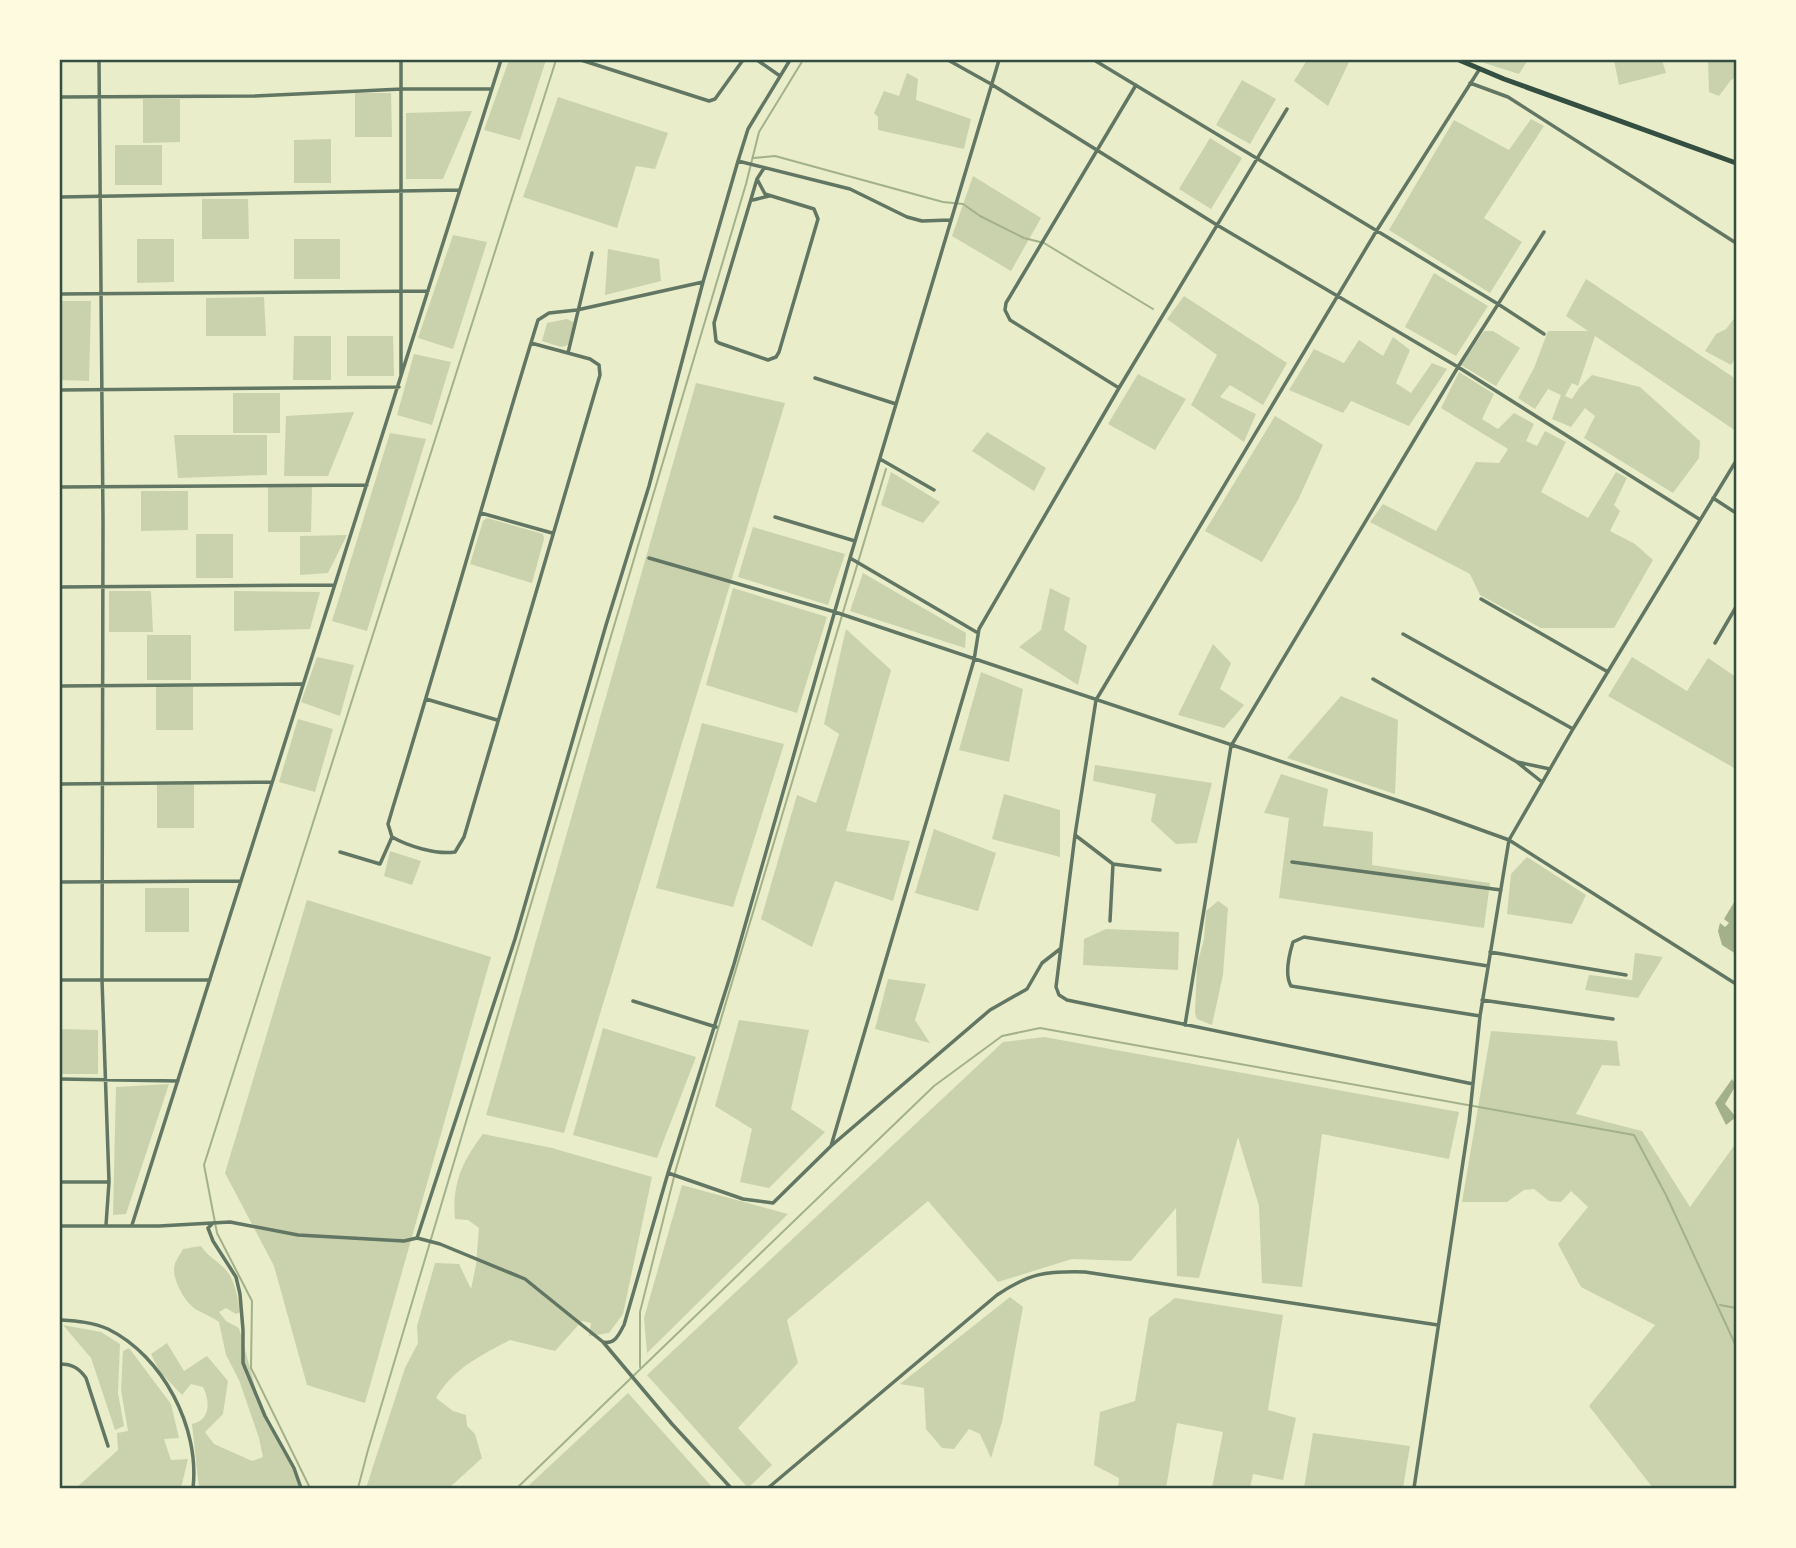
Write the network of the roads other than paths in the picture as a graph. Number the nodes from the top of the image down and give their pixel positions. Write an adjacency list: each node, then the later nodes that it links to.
1 (99, 60): 19 (street)
2 (401, 60): 17 (street)
3 (502, 60): 18 (street)
4 (581, 60): 5 (street)
5 (743, 60)
6 (757, 60): 13 (street)
7 (790, 60): 13 (street)
8 (948, 60): 14 (street)
9 (999, 60): 14 (street)
10 (1094, 60): 16 (street)
11 (1459, 60): 12 (main road)
12 (1479, 70): 15 (street); 25 (main road)
13 (780, 76): 24 (street)
14 (991, 83): 22 (street); 34 (street)
15 (1470, 83): 36 (street); 38 (street)
16 (1136, 85): 22 (street); 23 (street)
17 (402, 89): 18 (street); 19 (street); 28 (street)
18 (492, 89): 29 (street)
19 (99, 96): 20 (street); 32 (street)
20 (60, 97)
21 (1287, 109): 23 (street)
22 (1096, 150): 35 (street); 55 (street)
23 (1258, 159): 35 (street); 36 (street)
24 (738, 161): 26 (street); 40 (street)
25 (1737, 163)
26 (764, 167): 27 (street); 34 (street)
27 (757, 179): 30 (street); 33 (street)
28 (401, 190): 29 (street); 32 (street); 41 (street)
29 (459, 190): 42 (street)
30 (771, 196): 33 (street); 33 (street)
31 (60, 197): 32 (street)
32 (100, 197): 44 (street)
33 (751, 201)
34 (950, 220): 58 (street)
35 (1217, 225): 45 (street); 55 (street)
36 (1377, 230): 45 (street); 46 (street)
37 (1544, 232): 46 (street)
38 (1737, 243)
39 (592, 253): 47 (street)
40 (703, 282): 47 (street); 138 (street)
41 (401, 291): 42 (street); 44 (street); 53 (street)
42 (429, 291): 53 (street)
43 (60, 294): 44 (street)
44 (99, 294): 56 (street)
45 (1337, 295): 51 (street); 90 (street)
46 (1498, 304): 48 (street); 51 (street)
47 (577, 310): 49 (street); 50 (street)
48 (1544, 334)
49 (531, 343): 50 (street); 66 (street)
50 (568, 353): 70 (street)
51 (1458, 367): 69 (street); 93 (street)
52 (815, 378): 58 (street)
53 (401, 380): 54 (street)
54 (399, 387): 56 (street); 61 (street)
55 (1119, 388): 80 (street)
56 (100, 389): 57 (street); 63 (street)
57 (60, 390)
58 (896, 404): 59 (street)
59 (880, 459): 64 (street); 71 (street)
60 (1737, 461): 65 (street)
61 (367, 485): 63 (street); 74 (street)
62 (60, 487): 63 (street)
63 (102, 487): 75 (street)
64 (934, 490)
65 (1713, 498): 67 (street); 69 (street)
66 (481, 513): 70 (street); 89 (street)
67 (1737, 513)
68 (775, 517): 71 (street)
69 (1699, 519): 84 (street)
70 (552, 533): 91 (street)
71 (855, 541): 73 (street)
72 (649, 558): 79 (street)
73 (852, 559): 79 (street); 80 (street)
74 (334, 585): 75 (street); 86 (street)
75 (103, 586): 76 (street); 88 (street)
76 (60, 587)
77 (1481, 599): 84 (street)
78 (1737, 607): 82 (street)
79 (837, 613): 83 (street); 125 (street)
80 (978, 633): 83 (street)
81 (1403, 634): 92 (street)
82 (1715, 643)
83 (974, 660): 90 (street); 130 (street)
84 (1608, 672): 92 (street)
85 (1373, 679): 94 (street)
86 (302, 684): 88 (street); 96 (street)
87 (60, 685): 88 (street)
88 (102, 685): 97 (street)
89 (426, 699): 91 (street); 101 (street)
90 (1096, 700): 93 (street); 100 (street)
91 (497, 720): 101 (street)
92 (1573, 729): 95 (street)
93 (1231, 746): 102 (street); 124 (street)
94 (1517, 762): 95 (street); 98 (street)
95 (1550, 769): 98 (street)
96 (272, 782): 97 (street); 107 (street)
97 (102, 783): 99 (street); 109 (street)
98 (1543, 783): 102 (street)
99 (60, 784)
100 (1075, 835): 105 (street); 112 (street)
101 (392, 837): 103 (street)
102 (1509, 840): 110 (street); 119 (street)
103 (340, 852)
104 (1292, 862): 110 (street)
105 (1113, 864): 106 (street); 111 (street)
106 (1160, 870)
107 (241, 881): 109 (street); 118 (street)
108 (60, 882): 109 (street)
109 (104, 882): 117 (street)
110 (1501, 890): 113 (street)
111 (1110, 921)
112 (1060, 949): 124 (street); 130 (street)
113 (1490, 952): 114 (street); 115 (street)
114 (1488, 965): 120 (street); 122 (street)
115 (1626, 975)
116 (60, 980): 117 (street)
117 (102, 980): 118 (street); 127 (street)
118 (209, 980): 128 (street)
119 (1737, 984)
120 (1482, 1000): 122 (street); 123 (street)
121 (633, 1001): 125 (street)
122 (1480, 1016): 129 (street)
123 (1613, 1019)
124 (1185, 1025): 129 (street)
125 (716, 1027): 131 (street)
126 (60, 1079): 127 (street)
127 (106, 1079): 128 (street); 133 (street)
128 (178, 1081): 136 (street)
129 (1473, 1084): 140 (street)
130 (831, 1146): 131 (street)
131 (670, 1173): 141 (street)
132 (60, 1182): 133 (street)
133 (108, 1182): 135 (street)
134 (214, 1223): 136 (street); 138 (street); 145 (street)
135 (106, 1225): 136 (street); 137 (street)
136 (132, 1225)
137 (60, 1226)
138 (417, 1238): 141 (street)
139 (60, 1321): 144 (street)
140 (1438, 1325): 147 (street); 148 (street)
141 (603, 1342): 146 (street)
142 (60, 1364): 143 (street)
143 (108, 1446)
144 (193, 1489)
145 (301, 1489)
146 (731, 1489)
147 (768, 1489)
148 (1414, 1489)

